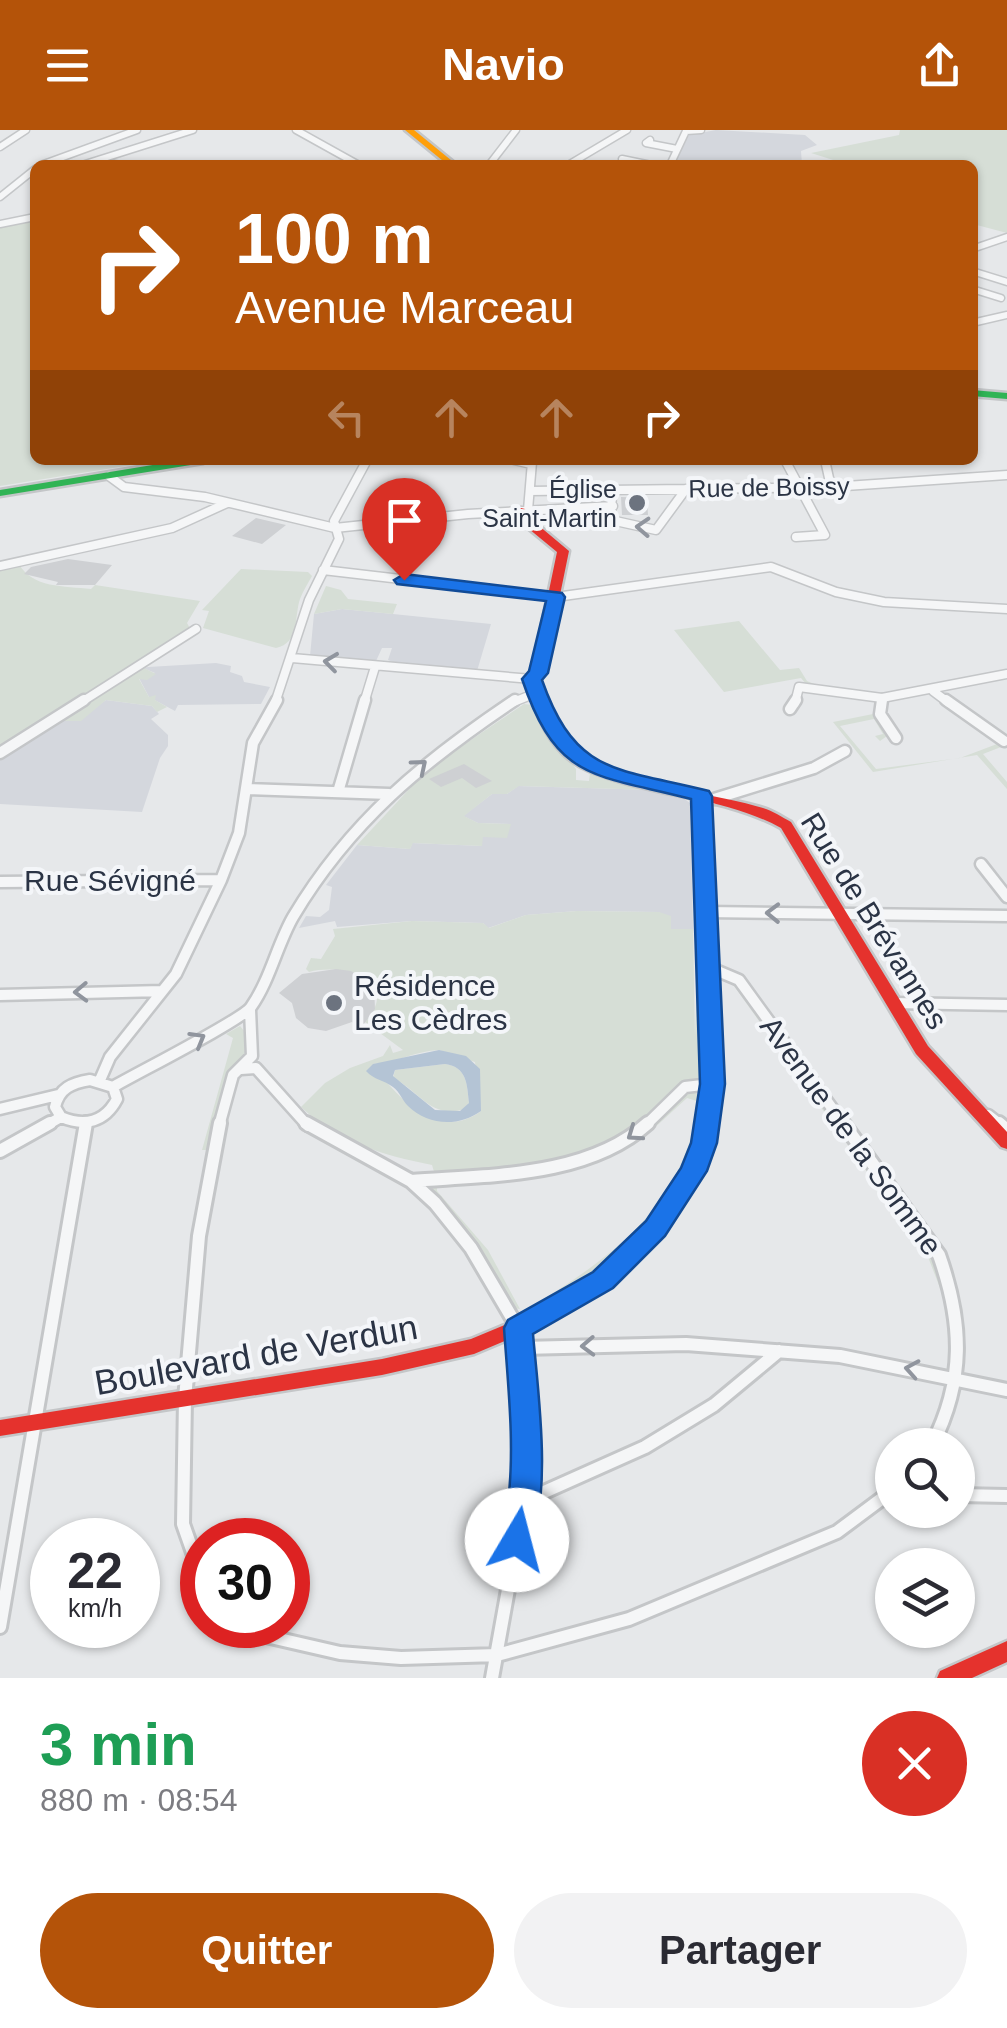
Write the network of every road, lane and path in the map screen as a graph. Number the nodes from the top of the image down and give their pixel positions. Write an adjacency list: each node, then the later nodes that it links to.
1 (26, 130): 13 (street)
2 (137, 130): 10 (street)
3 (193, 130): 12 (street)
4 (296, 130): 18 (street)
5 (409, 130): 19 (street)
6 (516, 130): 20 (street)
7 (627, 130): 21 (street)
8 (702, 130): 9 (street)
9 (685, 131): 14 (street)
10 (122, 132): 12 (street); 16 (street)
11 (650, 140): 14 (street)
12 (147, 142): 17 (street)
13 (0, 147)
14 (678, 149): 23 (street)
15 (622, 159): 22 (street)
16 (55, 160)
17 (93, 160)
18 (349, 160)
19 (447, 160)
20 (494, 160)
21 (576, 160)
22 (627, 160)
23 (672, 160)
24 (30, 173): 25 (street)
25 (0, 197)
26 (30, 218): 27 (street)
27 (0, 224)
28 (1007, 239): 29 (street)
29 (978, 248)
30 (978, 272): 31 (street)
31 (1007, 282): 33 (street)
32 (978, 291): 33 (street)
33 (987, 294): 34 (street)
34 (1001, 298)
35 (1007, 314): 36 (street)
36 (978, 322)
37 (978, 394): 38 (street)
38 (1007, 396)
39 (174, 465): 44 (street)
40 (364, 465): 57 (street)
41 (531, 465): 52 (street)
42 (788, 465): 49 (street)
43 (826, 465): 47 (street)
44 (128, 473): 46 (street); 48 (street)
45 (1007, 474): 47 (street, Rue de Boissy)
46 (108, 476): 48 (street); 53 (street)
47 (831, 486): 49 (street, Rue de Boissy)
48 (144, 488): 54 (street)
49 (801, 488): 51 (street, Rue de Boissy); 58 (street)
50 (612, 489): 51 (street, Rue de Boissy); 52 (street, Rue de Boissy); 55 (street)
51 (686, 489): 55 (street, one-way to 55)
52 (530, 491): 56 (street)
53 (0, 493)
54 (227, 502): 57 (street); 59 (street)
55 (613, 506): 56 (street)
56 (524, 511): 57 (street); 61 (street)
57 (341, 527): 60 (street)
58 (796, 537)
59 (0, 566)
60 (323, 570): 61 (street); 64 (street)
61 (556, 597): 62 (street); 67 (street)
62 (1007, 609)
63 (196, 630): 74 (street)
64 (292, 658): 65 (street, one-way to 64); 75 (street)
65 (374, 667): 67 (street); 76 (street)
66 (1007, 674): 68 (street)
67 (534, 686): 77 (street, one-way to 67); 78 (street, Rue de Brévannes)
68 (934, 691): 69 (street); 72 (street)
69 (882, 698): 70 (street); 71 (street)
70 (790, 710)
71 (896, 738)
72 (1004, 740)
73 (845, 751): 78 (street)
74 (0, 753)
75 (246, 789): 76 (street); 80 (street)
76 (338, 792): 77 (street)
77 (389, 794): 91 (street)
78 (708, 797): 83 (street, Boulevard de Verdun); 84 (street, Rue de Brévannes)
79 (981, 864): 82 (street)
80 (221, 880): 81 (street, Rue Sévigné); 87 (street)
81 (0, 882)
82 (1007, 897)
83 (706, 912): 84 (street, one-way to 83); 86 (street, Boulevard de Verdun)
84 (839, 913): 85 (street); 89 (street, Rue de Brévannes)
85 (1007, 916)
86 (706, 966): 94 (street, Boulevard de Verdun); 107 (street, Avenue de la Somme)
87 (162, 991): 88 (street, one-way to 88); 93 (street)
88 (0, 995)
89 (893, 1003): 90 (street); 100 (street, Rue de Brévannes)
90 (1007, 1005)
91 (250, 1010): 92 (street); 95 (street, one-way to 91)
92 (240, 1068): 103 (street); 109 (street)
93 (100, 1080): 95 (street); 96 (street)
94 (712, 1084): 103 (street, one-way to 103); 104 (street, Boulevard de Verdun)
95 (114, 1088): 99 (street)
96 (58, 1095): 97 (street); 98 (street)
97 (0, 1109)
98 (61, 1117): 99 (street); 102 (street)
99 (86, 1123): 110 (street)
100 (1003, 1127): 101 (street, Rue de Brévannes)
101 (1007, 1143)
102 (0, 1151)
103 (411, 1180): 104 (street)
104 (518, 1328): 105 (street); 109 (street, Boulevard de Verdun)
105 (522, 1348): 106 (street, one-way to 105); 115 (street)
106 (779, 1351): 107 (street, one-way to 106); 115 (street)
107 (959, 1378): 108 (street); 112 (street, Avenue de la Somme)
108 (1007, 1390)
109 (185, 1399): 110 (street, Boulevard de Verdun); 117 (street)
110 (34, 1422): 111 (street, Boulevard de Verdun); 118 (street)
111 (0, 1428)
112 (942, 1428)
113 (975, 1496): 114 (street)
114 (1007, 1496)
115 (524, 1501): 121 (street)
116 (875, 1505): 121 (street)
117 (184, 1518)
118 (0, 1626)
119 (310, 1646): 121 (street)
120 (1007, 1650): 123 (street)
121 (497, 1654): 122 (street)
122 (492, 1678)
123 (948, 1678)

